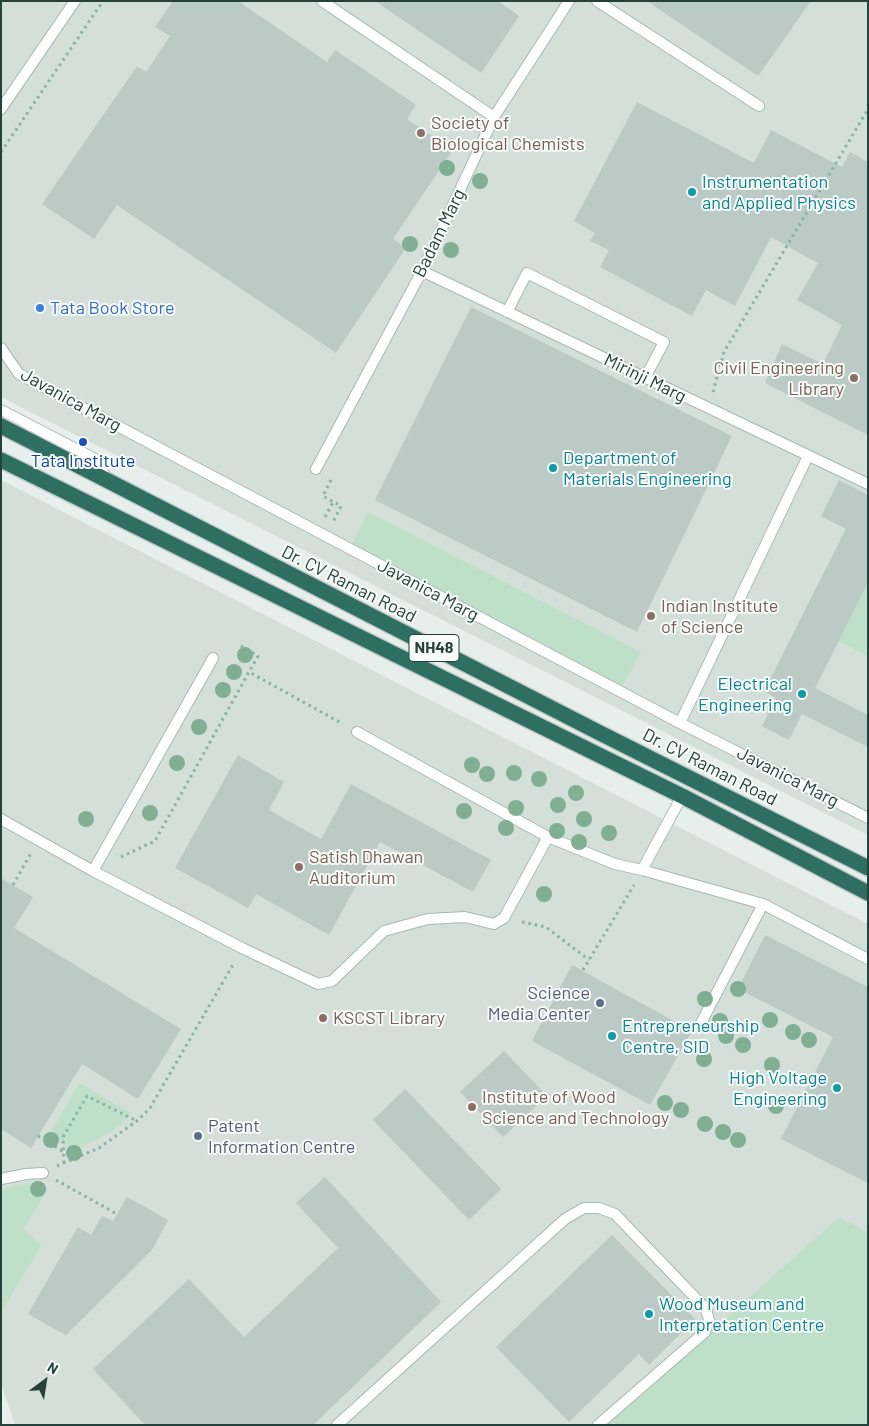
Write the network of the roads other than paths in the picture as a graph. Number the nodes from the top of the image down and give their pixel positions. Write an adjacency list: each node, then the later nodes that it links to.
1 (75, 1): 6 (lane)
2 (322, 1): 7 (lane)
3 (568, 1): 7 (lane, Badam Marg)
4 (597, 1): 5 (lane)
5 (759, 106)
6 (1, 109)
7 (494, 117): 8 (lane, Badam Marg)
8 (422, 271): 9 (lane, Mirinji Marg); 16 (lane, Badam Marg)
9 (507, 312): 11 (lane, Mirinji Marg); 11 (lane)
10 (1, 348): 20 (lane, Javanica Marg)
11 (645, 378): 14 (lane, Mirinji Marg)
12 (1, 410): 17 (lane)
13 (1, 426): 17 (highway, Dr. CV Raman Road / NH48)
14 (808, 456): 18 (lane, Mirinji Marg); 20 (lane)
15 (1, 460): 22 (highway, NH48)
16 (316, 469)
17 (106, 480): 26 (highway, Dr. CV Raman Road / NH48)
18 (868, 484)
19 (213, 658): 28 (lane)
20 (680, 723): 23 (lane, Javanica Marg)
21 (357, 732): 25 (lane)
22 (682, 796): 27 (lane); 29 (highway, NH48)
23 (868, 818)
24 (1, 819): 28 (lane)
25 (548, 837): 27 (lane); 28 (lane)
26 (868, 868)
27 (642, 870): 30 (lane)
28 (93, 871)
29 (868, 893)
30 (763, 904): 31 (lane); 32 (lane)
31 (868, 959)
32 (700, 1026)
33 (42, 1173): 34 (lane)
34 (1, 1179)
35 (337, 1425): 36 (lane)
36 (598, 1425)

